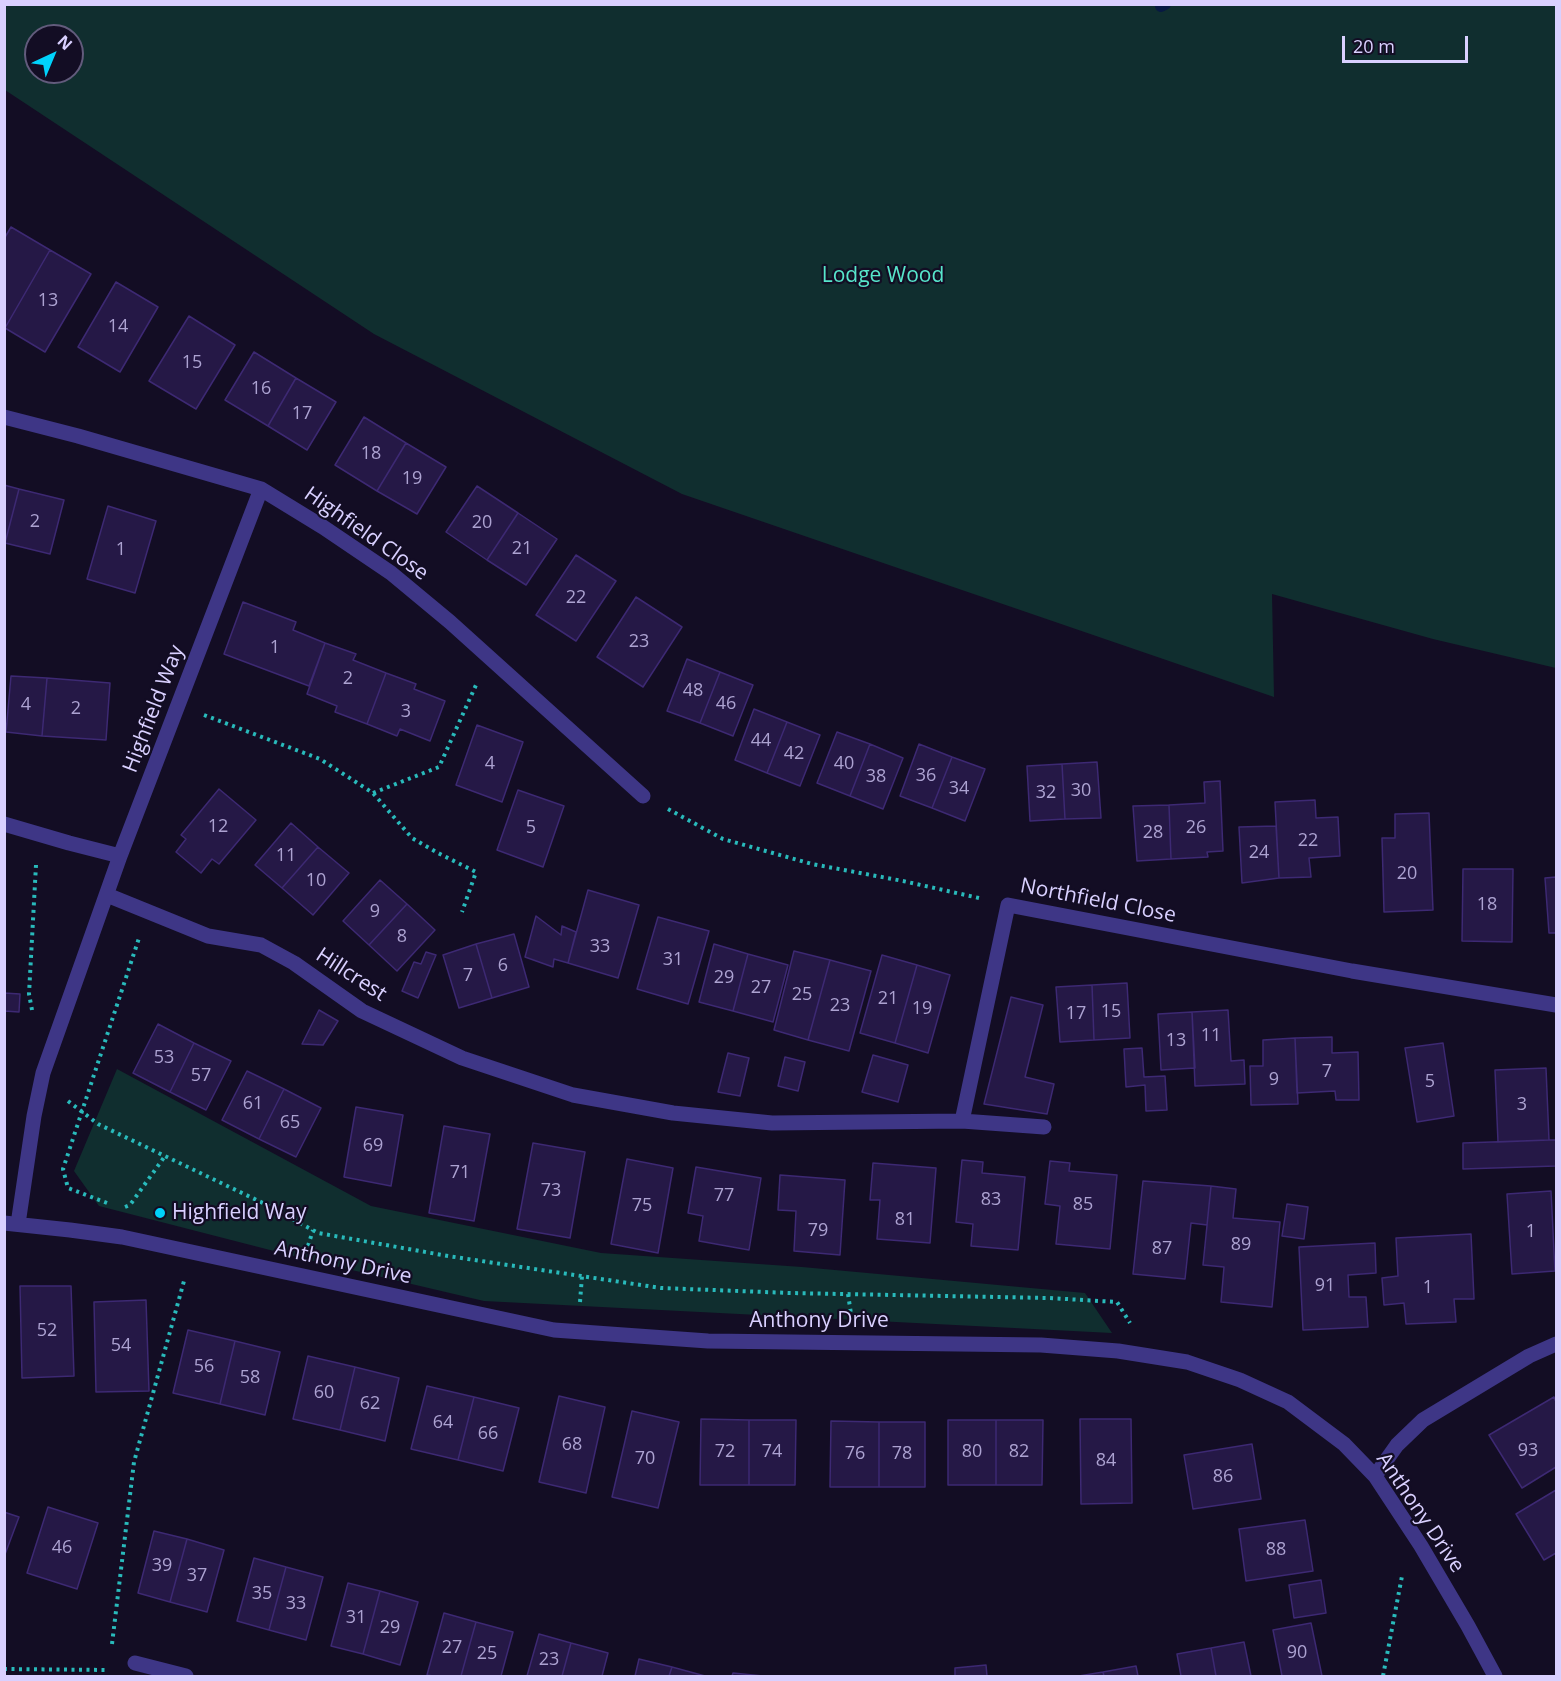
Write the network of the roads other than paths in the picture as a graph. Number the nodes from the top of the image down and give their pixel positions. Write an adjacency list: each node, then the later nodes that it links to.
1 (4, 417): 2 (street, Highfield Close)
2 (261, 489): 3 (street, Highfield Close); 5 (street, Highfield Way)
3 (643, 796)
4 (4, 824): 5 (street)
5 (120, 856): 6 (street, Highfield Way)
6 (107, 895): 8 (street, Hillcrest); 10 (street, Highfield Way)
7 (1557, 1005): 8 (street, Northfield Close)
8 (962, 1120): 9 (street, Hillcrest)
9 (1044, 1127)
10 (11, 1223): 12 (street, Anthony Drive)
11 (1557, 1344): 12 (street)
12 (1375, 1476): 15 (street, Anthony Drive)
13 (135, 1663): 14 (street)
14 (186, 1677)
15 (1495, 1677)

